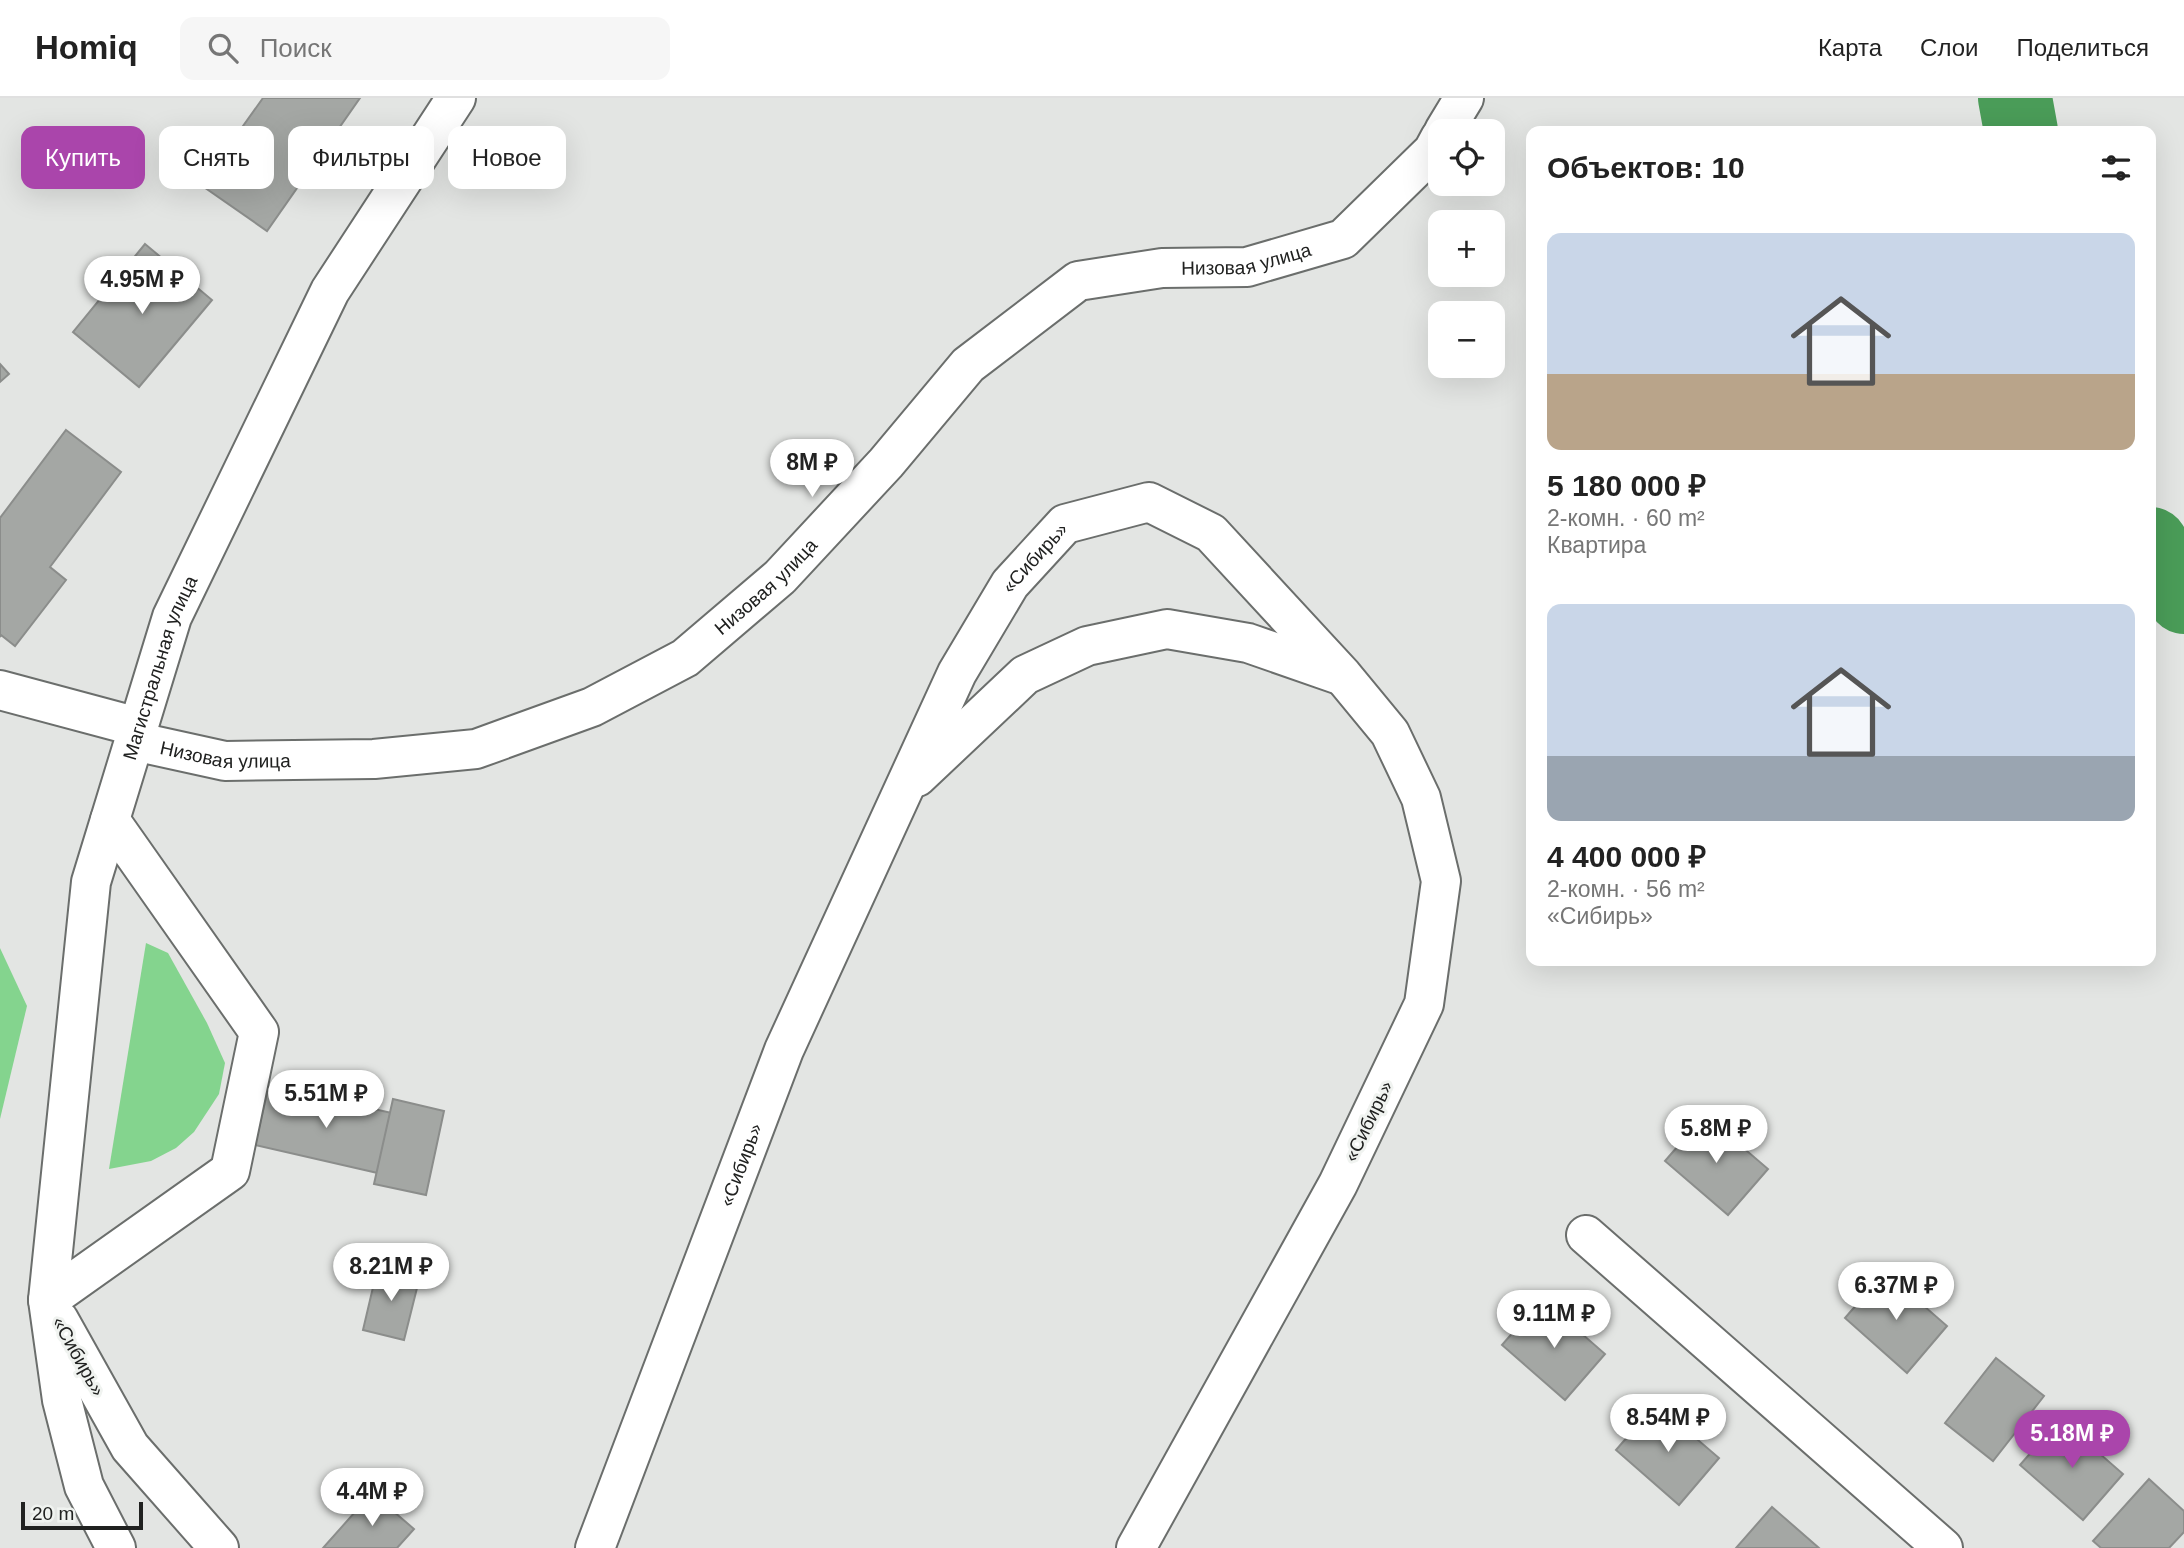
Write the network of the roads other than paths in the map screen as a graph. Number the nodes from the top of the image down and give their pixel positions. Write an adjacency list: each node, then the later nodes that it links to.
1 (456, 98): 7 (main road, Магистральная улица)
2 (1464, 98): 3 (main road)
3 (1451, 119)
4 (1428, 156): 7 (main road, Низовая улица)
5 (1343, 676): 8 (main road, «Сибирь»); 8 (main road, «Сибирь»); 15 (main road, «Сибирь»)
6 (8, 699): 7 (main road, Низовая улица)
7 (136, 734): 9 (main road, Магистральная улица)
8 (904, 790): 14 (main road, «Сибирь»)
9 (110, 820): 11 (main road, Магистральная улица); 11 (main road)
10 (1586, 1235): 16 (main road)
11 (48, 1300): 12 (main road, «Сибирь»); 13 (main road, «Сибирь»)
12 (116, 1548)
13 (219, 1548)
14 (594, 1548)
15 (1136, 1548)
16 (1943, 1548)

